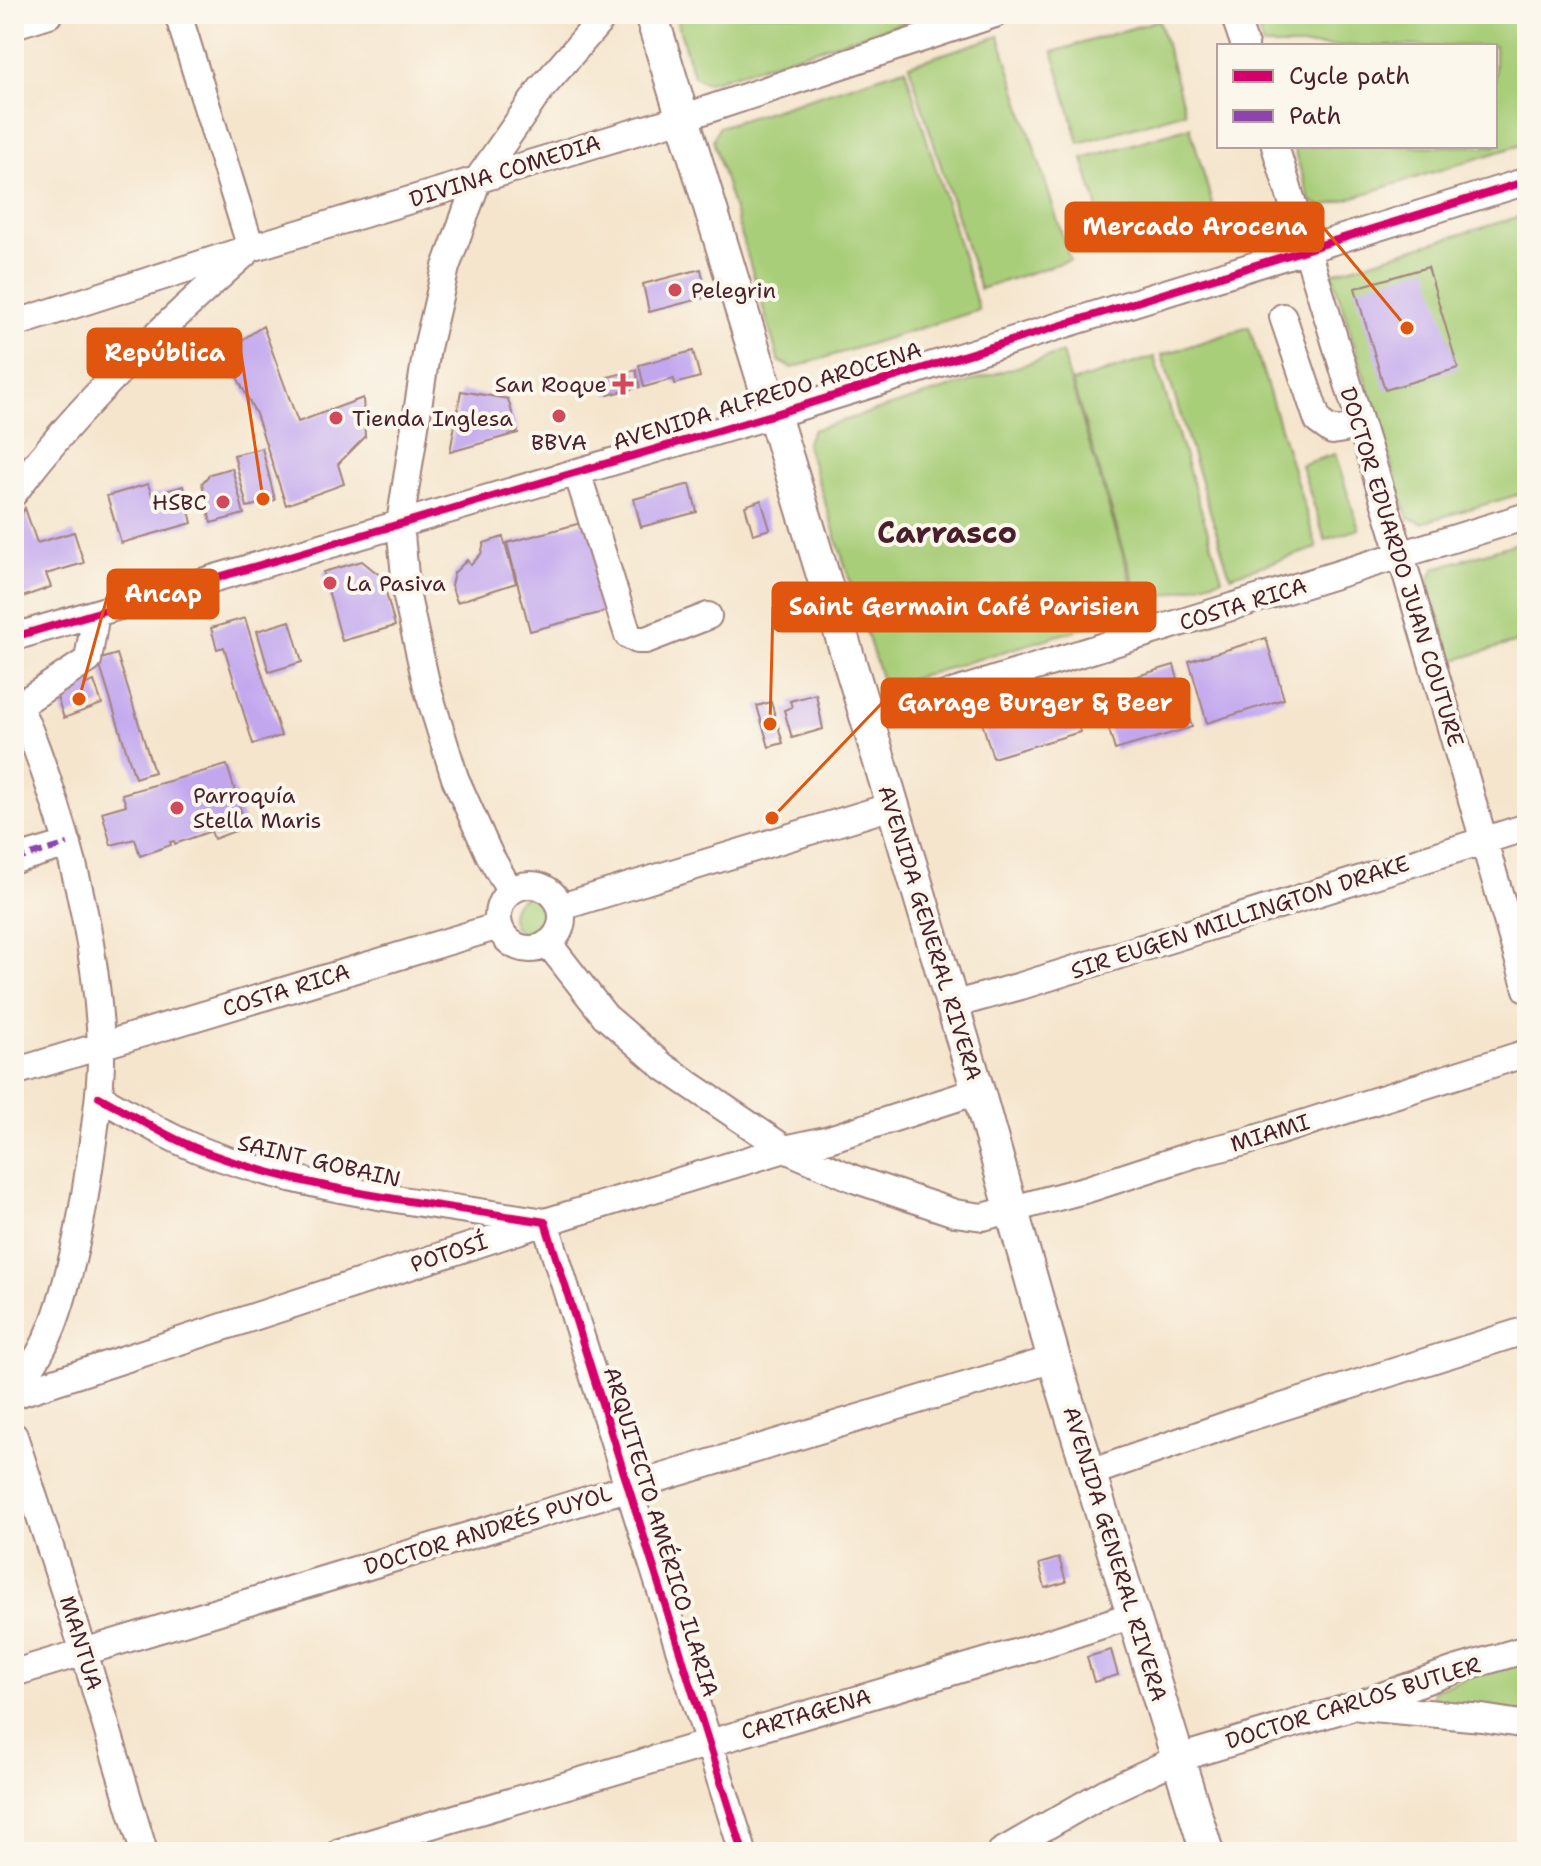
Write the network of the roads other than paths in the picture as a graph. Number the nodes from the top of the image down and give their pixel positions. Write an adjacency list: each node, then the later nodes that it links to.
1 (49, 14): 7 (street)
2 (178, 14): 13 (street)
3 (606, 14): 11 (street)
4 (651, 14): 9 (main road, AVENIDA GENERAL RIVERA)
5 (995, 14): 9 (street, DIVINA COMEDIA)
6 (1234, 14): 8 (street)
7 (14, 25)
8 (1244, 44)
9 (682, 118): 11 (street, DIVINA COMEDIA); 17 (main road, AVENIDA GENERAL RIVERA)
10 (1276, 148): 14 (street, DOCTOR EDUARDO JUAN COUTURE)
11 (478, 179): 13 (street, DIVINA COMEDIA); 22 (street)
12 (1527, 181): 14 (street, AVENIDA ALFREDO AROCENA)
13 (251, 248): 16 (street, DIVINA COMEDIA); 20 (street)
14 (1306, 248): 17 (street, AVENIDA ALFREDO AROCENA); 18 (street, DOCTOR EDUARDO JUAN COUTURE)
15 (1283, 317): 18 (street)
16 (14, 324)
17 (772, 415): 19 (street, AVENIDA ALFREDO AROCENA); 28 (main road, AVENIDA GENERAL RIVERA)
18 (1361, 426): 23 (street, DOCTOR EDUARDO JUAN COUTURE)
19 (577, 472): 22 (street, AVENIDA ALFREDO AROCENA); 25 (street)
20 (14, 493)
21 (1527, 516): 23 (street, COSTA RICA)
22 (400, 524): 24 (street, AVENIDA ALFREDO AROCENA); 34 (street)
23 (1401, 556): 28 (street, COSTA RICA); 31 (street, DOCTOR EDUARDO JUAN COUTURE)
24 (96, 613): 26 (street, AVENIDA ALFREDO AROCENA); 27 (street)
25 (708, 616)
26 (14, 637)
27 (16, 702): 32 (street)
28 (867, 719): 29 (main road, AVENIDA GENERAL RIVERA)
29 (892, 806): 35 (street); 39 (main road, AVENIDA GENERAL RIVERA)
30 (1527, 827): 31 (street, SIR EUGEN MILLINGTON DRAKE)
31 (1483, 841): 38 (street, DOCTOR EDUARDO JUAN COUTURE); 39 (street, SIR EUGEN MILLINGTON DRAKE)
32 (68, 844): 33 (street); 40 (street)
33 (14, 860)
34 (510, 891): 35 (street); 36 (street)
35 (561, 907): 37 (street)
36 (499, 926): 37 (street); 40 (street, COSTA RICA)
37 (548, 943): 45 (street, MIAMI)
38 (1527, 989)
39 (952, 1005): 43 (main road, AVENIDA GENERAL RIVERA)
40 (101, 1046): 42 (street, COSTA RICA); 44 (street)
41 (1527, 1053): 46 (street, MIAMI)
42 (14, 1072)
43 (978, 1091): 45 (street, POTOSÍ); 46 (main road, AVENIDA GENERAL RIVERA)
44 (99, 1097): 47 (street, SAINT GOBAIN); 50 (street)
45 (785, 1149): 46 (street, MIAMI); 47 (street, POTOSÍ)
46 (1013, 1210): 49 (main road, AVENIDA GENERAL RIVERA)
47 (545, 1222): 51 (street, POTOSÍ); 54 (street, ARQUITECTO AMÉRICO ILARIA)
48 (1527, 1330): 53 (street)
49 (1054, 1359): 53 (main road, AVENIDA GENERAL RIVERA); 54 (street, DOCTOR ANDRÉS PUYOL)
50 (14, 1387)
51 (14, 1395)
52 (14, 1436): 57 (street, MANTUA)
53 (1090, 1473): 55 (main road, AVENIDA GENERAL RIVERA)
54 (628, 1487): 57 (street, DOCTOR ANDRÉS PUYOL); 61 (street, ARQUITECTO AMÉRICO ILARIA)
55 (1133, 1615): 61 (street, CARTAGENA); 62 (main road, AVENIDA GENERAL RIVERA)
56 (1527, 1649): 59 (street, DOCTOR CARLOS BUTLER)
57 (84, 1652): 58 (street, DOCTOR ANDRÉS PUYOL); 63 (street, MANTUA)
58 (14, 1673)
59 (1354, 1706): 60 (street); 62 (street, DOCTOR CARLOS BUTLER)
60 (1527, 1725)
61 (708, 1742): 64 (street, CARTAGENA); 65 (street, ARQUITECTO AMÉRICO ILARIA)
62 (1179, 1758): 66 (street, DOCTOR CARLOS BUTLER); 67 (main road, AVENIDA GENERAL RIVERA)
63 (144, 1852)
64 (340, 1852)
65 (743, 1852)
66 (1001, 1852)
67 (1207, 1852)

